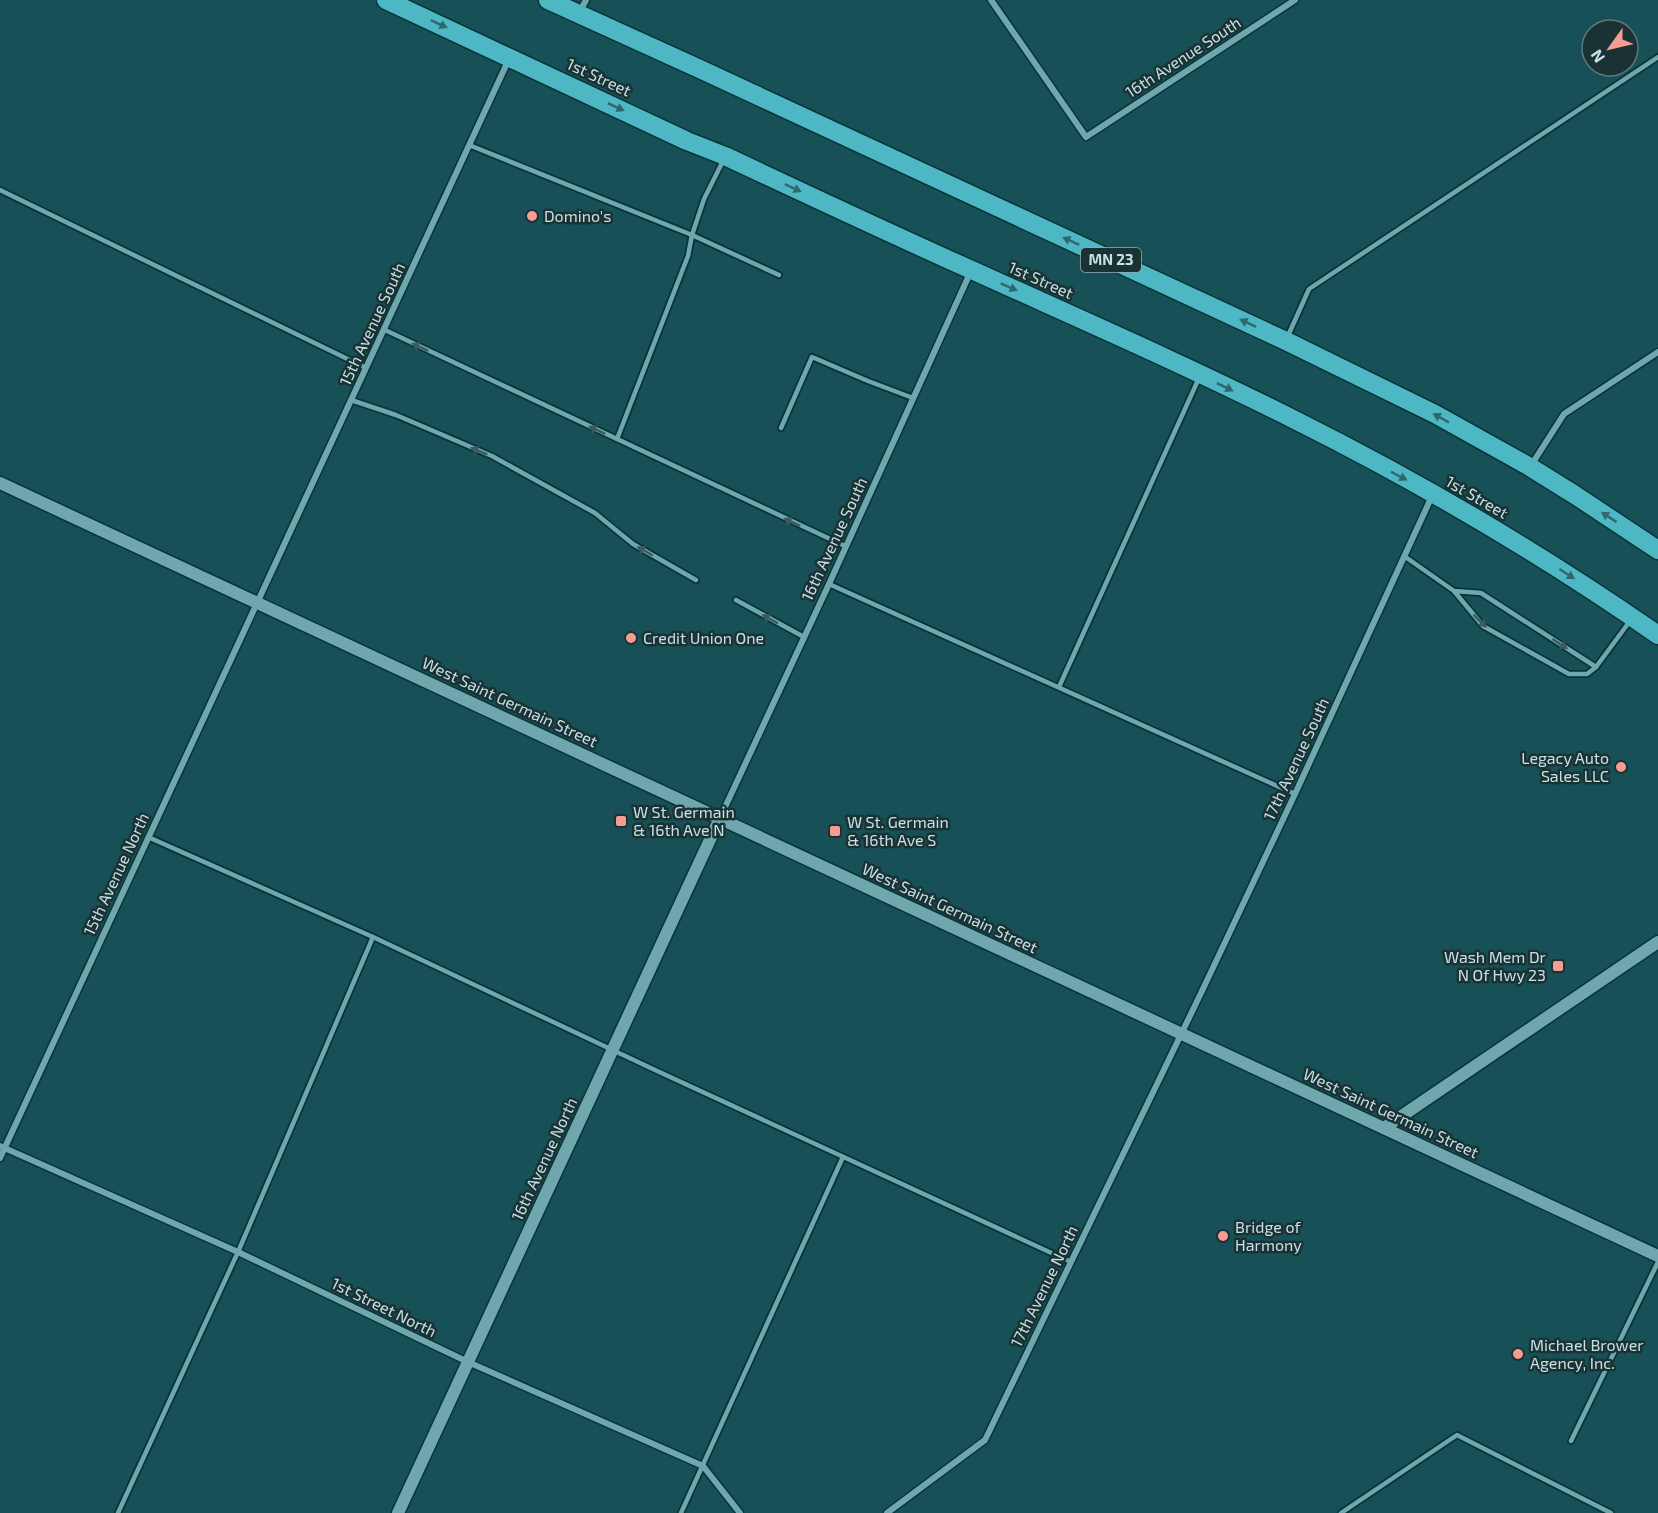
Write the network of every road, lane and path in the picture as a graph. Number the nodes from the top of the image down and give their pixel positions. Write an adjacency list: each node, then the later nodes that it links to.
1 (386, 0): 6 (highway, 1st Street, one-way to 6)
2 (548, 0): 5 (highway, MN 23)
3 (991, 0): 4 (street, 16th Avenue South)
4 (1295, 0)
5 (582, 7): 15 (highway, MN 23, one-way to 5)
6 (510, 57): 8 (street, 15th Avenue South); 9 (highway, 1st Street, one-way to 9)
7 (1658, 57): 15 (lane)
8 (469, 146): 11 (lane); 14 (street, 15th Avenue South)
9 (725, 156): 11 (lane); 12 (highway, 1st Street, one-way to 12)
10 (0, 190): 17 (lane)
11 (692, 235): 13 (lane); 22 (lane)
12 (971, 270): 18 (highway, 1st Street, one-way to 18); 19 (street, 16th Avenue South)
13 (779, 275)
14 (385, 330): 17 (street, 15th Avenue South); 22 (lane, one-way to 14)
15 (1286, 341): 23 (highway, MN 23, one-way to 15)
16 (1658, 352): 23 (street)
17 (366, 368): 20 (street, 15th Avenue South)
18 (1200, 375): 25 (highway, 1st Street, one-way to 25); 38 (lane)
19 (913, 398): 21 (lane); 26 (street, 16th Avenue South)
20 (351, 400): 29 (lane, one-way to 20); 33 (street, 15th Avenue South)
21 (781, 428)
22 (617, 439): 26 (lane, one-way to 22)
23 (1530, 467): 27 (highway, MN 23, one-way to 23)
24 (0, 483): 33 (street, West Saint Germain Street)
25 (1433, 494): 28 (street, 17th Avenue South); 34 (highway, 1st Street, one-way to 34)
26 (845, 546): 30 (street, 16th Avenue South)
27 (1658, 550)
28 (1404, 556): 31 (lane); 39 (street, 17th Avenue South)
29 (696, 580)
30 (829, 584): 36 (street, 16th Avenue South); 38 (lane)
31 (1454, 591): 37 (lane, one-way to 37); 37 (lane, one-way to 37)
32 (736, 600): 36 (lane, one-way to 32)
33 (257, 602): 40 (street, West Saint Germain Street); 41 (street, 15th Avenue North)
34 (1633, 618): 35 (highway, 1st Street); 37 (lane)
35 (1658, 635)
36 (804, 637): 40 (street, 16th Avenue South)
37 (1596, 667)
38 (1059, 687): 39 (lane)
39 (1295, 794): 44 (street, 17th Avenue South)
40 (720, 818): 44 (street, West Saint Germain Street); 45 (street, 16th Avenue North)
41 (148, 837): 42 (lane); 47 (street, 15th Avenue North)
42 (373, 937): 45 (lane); 50 (lane)
43 (1658, 942): 46 (street)
44 (1181, 1034): 46 (street, West Saint Germain Street); 52 (street, 17th Avenue North)
45 (612, 1050): 48 (lane); 54 (street, 16th Avenue North)
46 (1384, 1128): 51 (street, West Saint Germain Street)
47 (2, 1147): 49 (street, 15th Avenue North); 50 (street, 1st Street North)
48 (843, 1157): 52 (lane); 56 (lane)
49 (0, 1158)
50 (238, 1252): 54 (street, 1st Street North); 57 (lane)
51 (1658, 1256)
52 (1071, 1262): 61 (street, 17th Avenue North)
53 (1658, 1262): 55 (lane)
54 (468, 1362): 56 (street, 1st Street North); 58 (street, 16th Avenue North)
55 (1570, 1441)
56 (703, 1467): 59 (lane); 60 (street, 1st Street North)
57 (118, 1513)
58 (398, 1513)
59 (681, 1513)
60 (740, 1513)
61 (887, 1513)
62 (1341, 1513): 63 (lane)
63 (1611, 1513)

